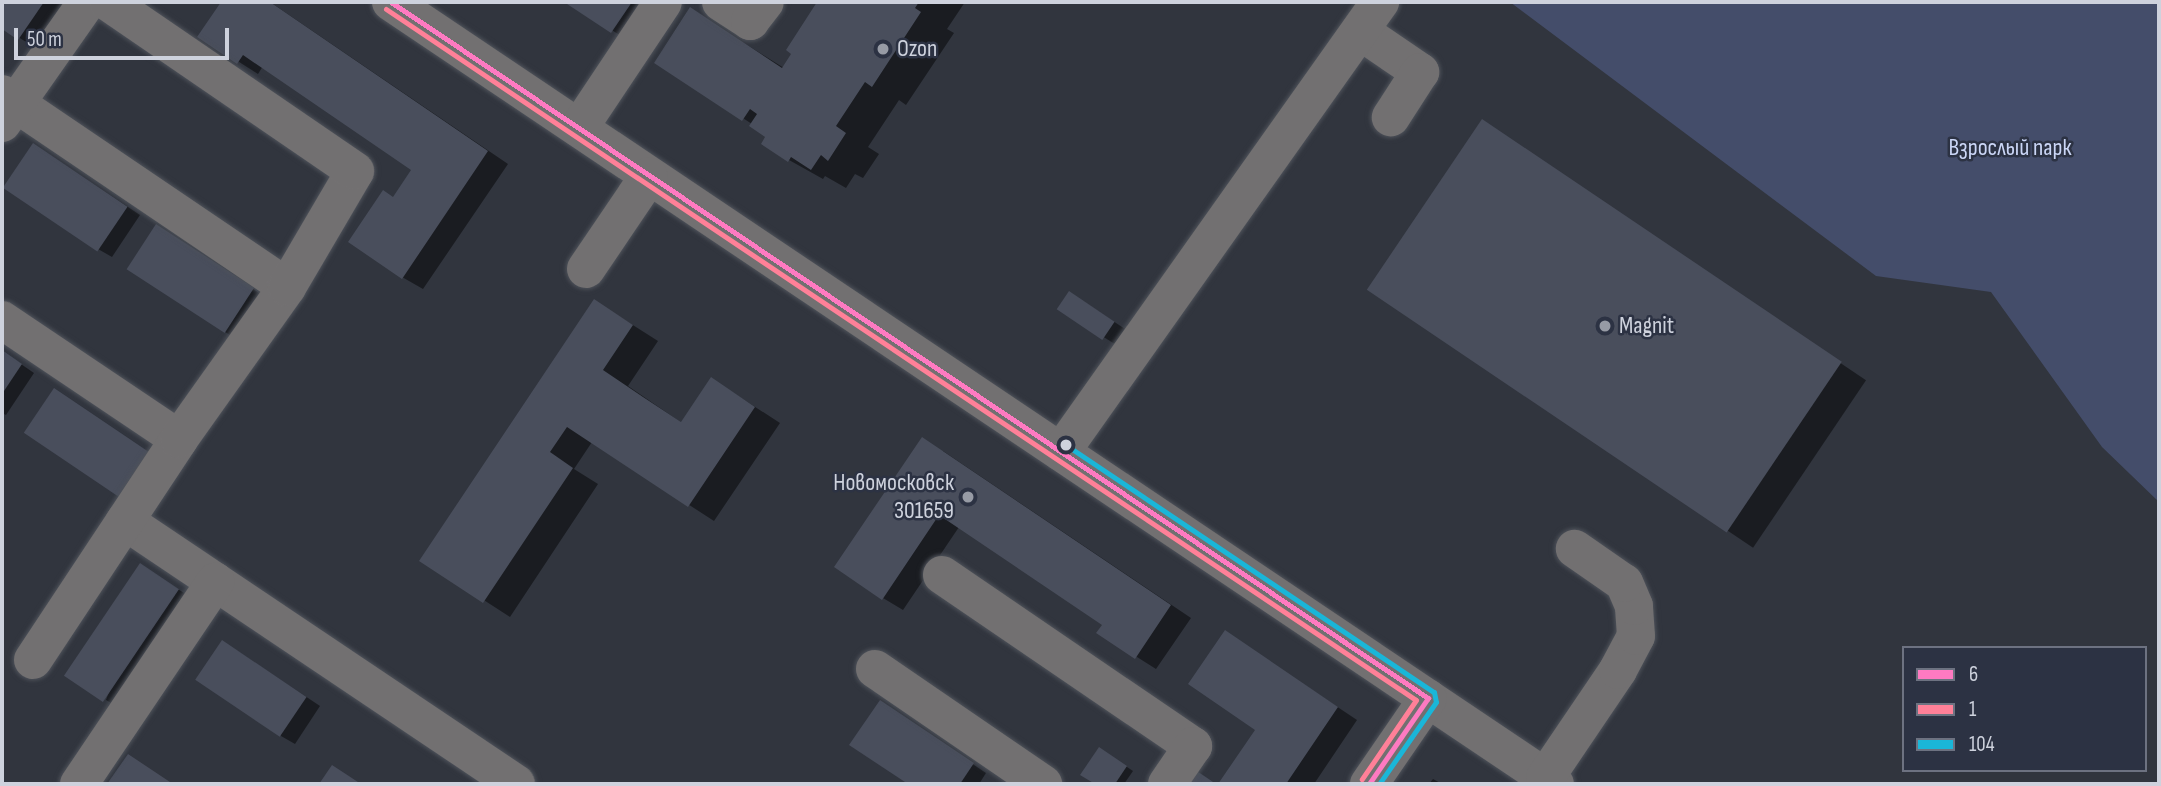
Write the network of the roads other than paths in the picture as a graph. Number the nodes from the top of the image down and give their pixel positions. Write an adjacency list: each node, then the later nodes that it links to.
1 (87, 2): 8 (street)
2 (108, 2): 13 (street)
3 (391, 2): 10 (street)
4 (663, 2): 10 (street)
5 (721, 2): 6 (street)
6 (765, 2)
7 (1370, 16): 9 (street); 16 (street)
8 (6, 107): 13 (street)
9 (1391, 117)
10 (579, 128): 11 (street)
11 (649, 176): 12 (street); 16 (street)
12 (586, 269)
13 (287, 287): 15 (street)
14 (2, 320): 15 (street)
15 (179, 439): 17 (street)
16 (1061, 452): 23 (street)
17 (125, 521): 20 (street); 21 (street)
18 (1575, 549): 24 (street)
19 (942, 575): 28 (street)
20 (215, 582): 25 (street); 26 (street)
21 (33, 660)
22 (875, 669): 27 (street)
23 (1427, 698): 24 (street); 29 (street)
24 (1550, 781)
25 (79, 784)
26 (516, 784)
27 (1043, 784)
28 (1167, 784)
29 (1369, 784)

